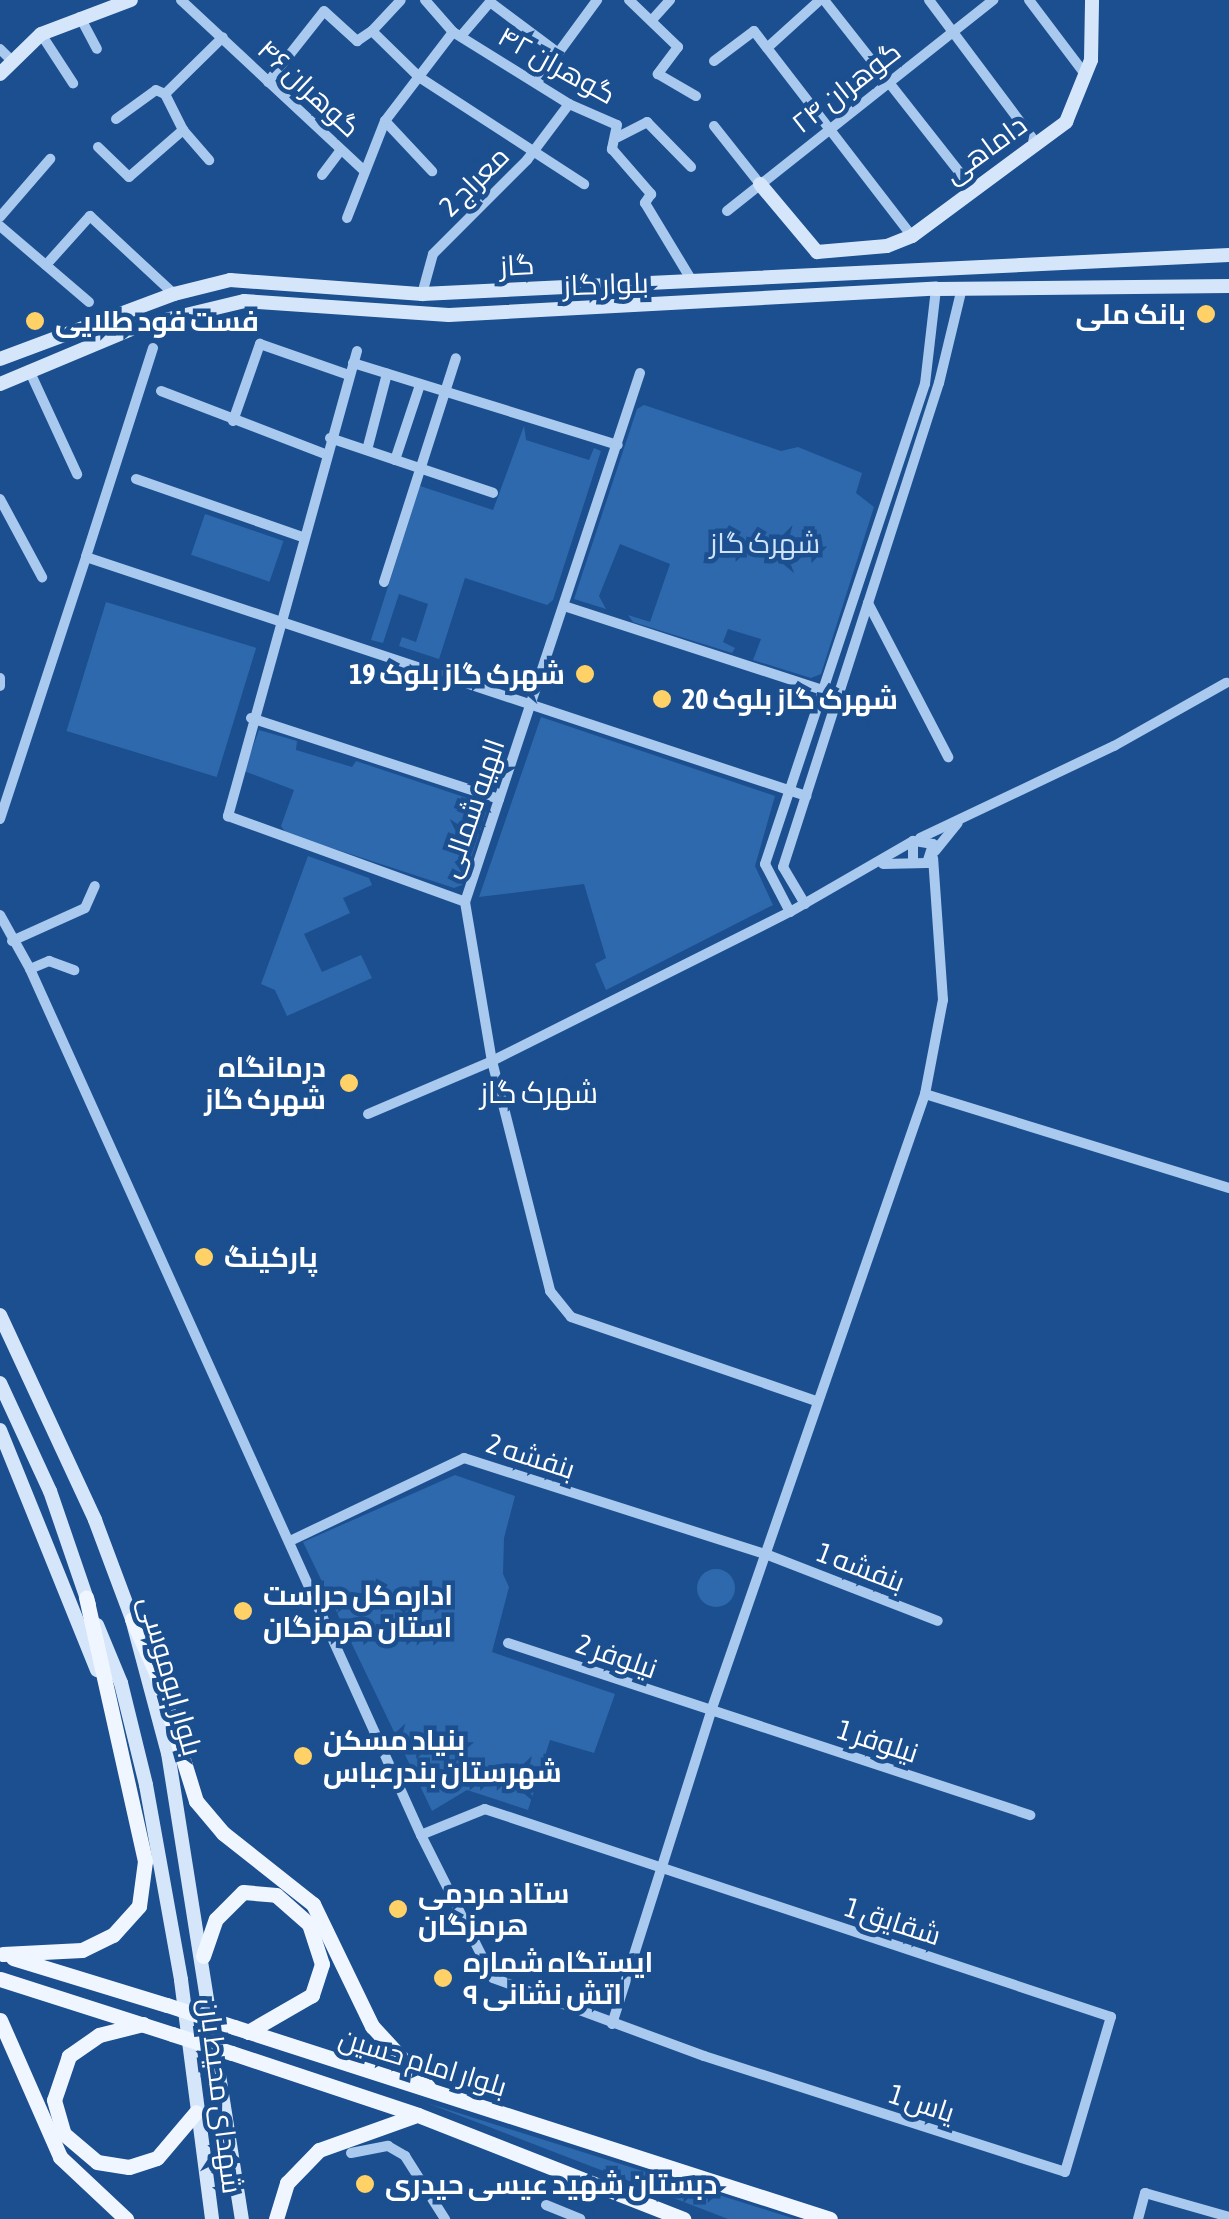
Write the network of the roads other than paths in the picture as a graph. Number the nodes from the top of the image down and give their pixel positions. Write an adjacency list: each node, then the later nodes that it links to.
1 (131, 0): 14 (main road)
2 (181, 0): 21 (street, گوهران ۴۶)
3 (401, 0): 17 (street)
4 (425, 0): 20 (street, گوهران ۴۲)
5 (597, 0): 25 (street)
6 (629, 0): 16 (street)
7 (670, 0): 16 (street)
8 (822, 0): 23 (street); 33 (street)
9 (929, 0): 18 (street)
10 (993, 0): 18 (street, گوهران ۲۴)
11 (1029, 0): 29 (street)
12 (1092, 0): 29 (main road, داماهی)
13 (489, 1): 20 (street, گوهران ۴۶); 25 (street)
14 (98, 4): 15 (main road)
15 (80, 17): 19 (main road); 22 (street)
16 (652, 20): 36 (street)
17 (372, 31): 30 (street); 31 (street)
18 (953, 32): 33 (street, گوهران ۲۴); 44 (street)
19 (41, 34): 26 (main road); 34 (street)
20 (457, 34): 30 (street, گوهران ۴۶); 32 (street, گوهران ۴۲)
21 (223, 37): 31 (street, گوهران ۴۶); 35 (street)
22 (96, 48)
23 (768, 48): 27 (street); 41 (street)
24 (0, 49): 26 (street)
25 (557, 52): 32 (street)
26 (12, 60): 28 (main road)
27 (714, 60)
28 (0, 74)
29 (1085, 74): 44 (main road, داماهی)
30 (419, 76): 39 (street, گوهران ۴۶); 46 (street)
31 (268, 82): 47 (street, گوهران ۴۶)
32 (537, 82): 37 (street, گوهران ۴۲)
33 (888, 82): 41 (street, گوهران ۲۴); 56 (street)
34 (73, 83)
35 (165, 94): 38 (street); 42 (street)
36 (696, 96)
37 (569, 104): 43 (street, گوهران ۴۲); 46 (street, معراج 2)
38 (116, 119)
39 (385, 121): 51 (street, گوهران ۴۶); 52 (street)
40 (714, 126): 55 (street)
41 (828, 127): 55 (street, گوهران ۲۴); 61 (street)
42 (182, 130): 45 (street); 49 (street)
43 (617, 138): 50 (street); 65 (street, گوهران ۴۲)
44 (1036, 143): 56 (main road, داماهی)
45 (98, 147)
46 (536, 148): 54 (street); 71 (street, معراج 2)
47 (341, 150): 51 (street, گوهران ۴۶); 53 (street)
48 (50, 159): 58 (street)
49 (209, 160)
50 (691, 167)
51 (362, 169): 59 (street, گوهران ۴۶)
52 (432, 170)
53 (322, 175)
54 (584, 184)
55 (760, 184): 57 (street, گوهران ۲۴); 61 (main road, داماهی)
56 (972, 188): 61 (main road, داماهی)
57 (727, 210)
58 (0, 217)
59 (346, 218)
60 (0, 226): 64 (street)
61 (912, 236)
62 (1227, 254): 63 (main road, گاز)
63 (1201, 255): 65 (main road, گاز); 66 (main road)
64 (46, 266): 70 (street); 72 (street)
65 (692, 281): 71 (main road, گاز); 73 (main road)
66 (1210, 283): 67 (main road, بلوار گاز); 69 (main road, بلوار گاز)
67 (962, 288): 68 (main road, بلوار گاز); 93 (street)
68 (936, 289): 73 (main road, بلوار گاز); 91 (street)
69 (1229, 289)
70 (174, 294): 71 (main road, گاز); 76 (main road, گاز)
71 (422, 294)
72 (89, 302)
73 (693, 306): 79 (main road, بلوار گاز)
74 (153, 348): 100 (street)
75 (357, 350): 78 (street)
76 (1, 355)
77 (456, 358): 85 (street)
78 (351, 369): 81 (street); 86 (street); 87 (street)
79 (30, 370): 82 (main road, بلوار گاز); 95 (street)
80 (640, 373): 88 (street, الهیه شمالی)
81 (386, 374): 83 (street); 89 (street)
82 (0, 384)
83 (420, 385): 85 (street); 92 (street)
84 (161, 392): 86 (street)
85 (446, 393): 88 (street); 94 (street)
86 (233, 420): 90 (street)
87 (330, 438): 89 (street); 90 (street)
88 (618, 445): 104 (street, الهیه شمالی)
89 (367, 450): 92 (street)
90 (325, 454): 99 (street)
91 (900, 458): 93 (street); 107 (street)
92 (395, 460): 94 (street)
93 (914, 463): 103 (street)
94 (422, 469): 97 (street); 102 (street)
95 (77, 474)
96 (136, 479): 99 (street)
97 (493, 493)
98 (0, 499): 101 (street)
99 (300, 536): 105 (street)
100 (86, 557): 105 (street); 114 (street)
101 (42, 577)
102 (384, 582)
103 (868, 603): 110 (street); 112 (street)
104 (564, 606): 107 (street); 108 (street, الهیه شمالی)
105 (278, 621): 108 (street); 109 (street)
106 (1226, 684): 115 (street)
107 (822, 690): 111 (street)
108 (532, 702): 111 (street); 113 (street, الهیه شمالی)
109 (251, 718): 113 (street); 122 (street)
110 (948, 757)
111 (789, 791): 112 (street); 124 (street)
112 (806, 796): 123 (street)
113 (499, 799): 122 (street, الهیه شمالی)
114 (0, 819)
115 (959, 822): 116 (street); 117 (street)
116 (917, 840): 117 (street); 118 (street); 119 (street)
117 (934, 855): 118 (street); 121 (street)
118 (917, 863): 119 (street); 121 (street)
119 (877, 864): 123 (street)
120 (95, 886): 126 (street)
121 (937, 897): 130 (street)
122 (464, 902): 129 (street, الهیه شمالی)
123 (805, 904): 124 (street)
124 (790, 912): 129 (street)
125 (0, 915): 126 (street)
126 (12, 941): 127 (street)
127 (30, 969): 128 (street); 139 (street)
128 (74, 970)
129 (492, 1061): 131 (street); 135 (street, الهیه شمالی)
130 (925, 1094): 132 (street); 135 (street)
131 (368, 1114)
132 (1229, 1188)
133 (0, 1314): 142 (main road, بلوار ابوموسی)
134 (0, 1384): 138 (main road, بلوار ابوموسی)
135 (816, 1401): 140 (street)
136 (0, 1417): 138 (main road)
137 (0, 1430): 145 (main road)
138 (30, 1446): 141 (main road, بلوار ابوموسی)
139 (290, 1541): 140 (street, بنفشه 2); 148 (street)
140 (768, 1555): 143 (street, بنفشه 1); 146 (street)
141 (86, 1598): 145 (main road); 153 (main road, بلوار ابوموسی)
142 (132, 1619): 151 (main road, بلوار ابوموسی); 160 (main road)
143 (938, 1621)
144 (508, 1642): 146 (street, نیلوفر 2)
145 (110, 1701): 150 (main road)
146 (711, 1711): 147 (street, نیلوفر 1); 149 (street)
147 (1030, 1815)
148 (421, 1835): 149 (street, شقایق 1); 157 (street)
149 (660, 1868): 154 (street, شقایق 1); 157 (street)
150 (1, 1954): 158 (main road, بلوار امام حسین, bridge)
151 (203, 1956): 158 (main road); 159 (main road, بلوار ابوموسی)
152 (0, 1979): 156 (main road, بلوار امام حسین)
153 (181, 1980): 161 (main road, شهدای محیط بان)
154 (1112, 2017): 157 (street, یاس 1)
155 (0, 2020): 166 (main road)
156 (143, 2024): 161 (main road); 162 (main road, بلوار امام حسین, bridge)
157 (612, 2024)
158 (241, 2030): 160 (main road, بلوار امام حسین)
159 (219, 2073): 168 (main road, شهدای محیط بان)
160 (435, 2093): 173 (main road, بلوار امام حسین)
161 (196, 2112): 167 (main road, شهدای محیط بان)
162 (418, 2115): 169 (main road); 172 (main road, بلوار امام حسین)
163 (351, 2153): 170 (street)
164 (546, 2205): 171 (street)
165 (1229, 2217): 174 (street)
166 (126, 2219)
167 (212, 2219)
168 (242, 2219)
169 (276, 2219)
170 (445, 2219)
171 (580, 2219)
172 (682, 2219)
173 (830, 2219)
174 (1138, 2219)

